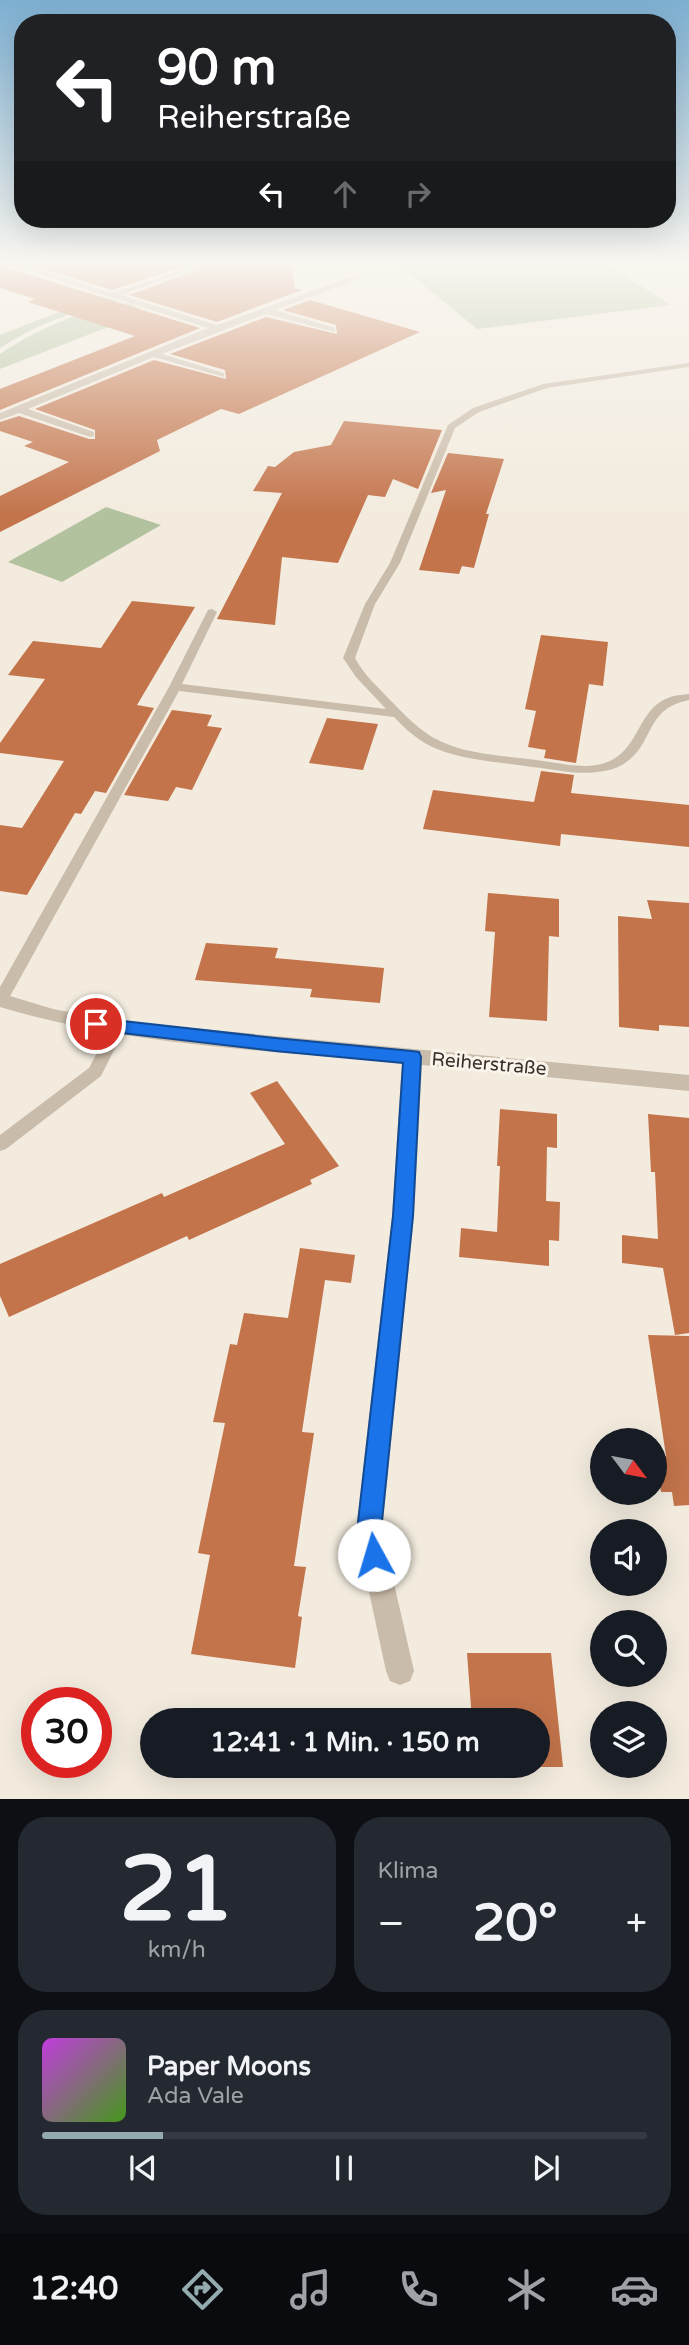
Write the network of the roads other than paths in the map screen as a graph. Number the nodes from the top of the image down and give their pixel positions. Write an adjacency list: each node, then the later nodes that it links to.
1 (170, 347): 2 (street)
2 (153, 354): 4 (street); 5 (street)
3 (689, 365): 11 (lane)
4 (220, 375)
5 (16, 409): 6 (street); 7 (street)
6 (0, 417)
7 (90, 434)
8 (212, 612): 9 (lane)
9 (175, 687): 11 (lane); 12 (lane)
10 (689, 697): 11 (lane)
11 (397, 714)
12 (0, 1000): 13 (street, Reiherstraße)
13 (117, 1028): 14 (street, Reiherstraße); 16 (lane)
14 (412, 1057): 15 (street, Reiherstraße); 17 (street)
15 (689, 1083)
16 (0, 1144)
17 (400, 1671)

